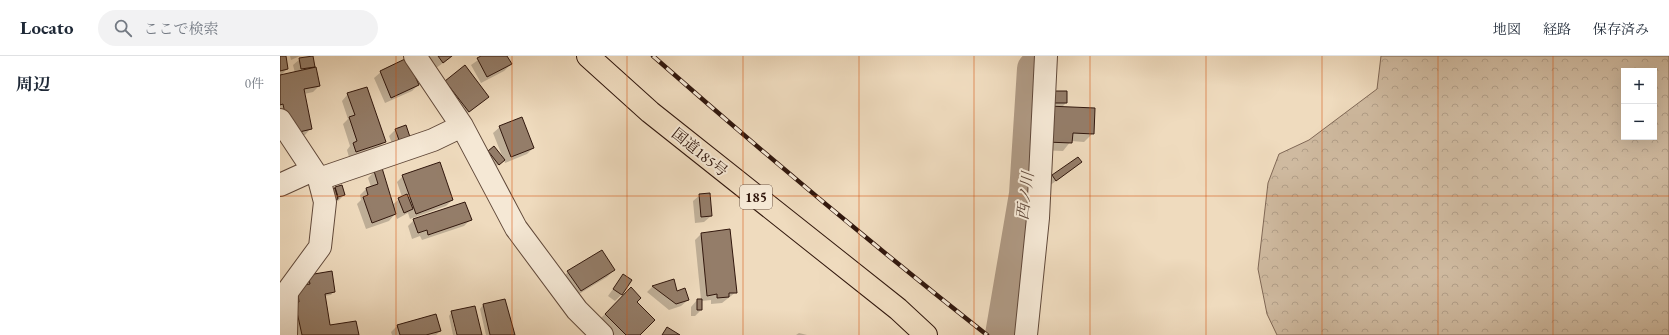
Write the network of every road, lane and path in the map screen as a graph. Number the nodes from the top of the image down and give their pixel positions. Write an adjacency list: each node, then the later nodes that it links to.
1 (415, 56): 5 (street)
2 (588, 56): 10 (highway, 国道185号 / 185)
3 (1046, 56): 11 (street)
4 (280, 120): 6 (street)
5 (462, 126): 6 (street); 9 (street)
6 (316, 174): 7 (street); 8 (street)
7 (280, 185)
8 (286, 335)
9 (602, 335)
10 (926, 335)
11 (1026, 335)

